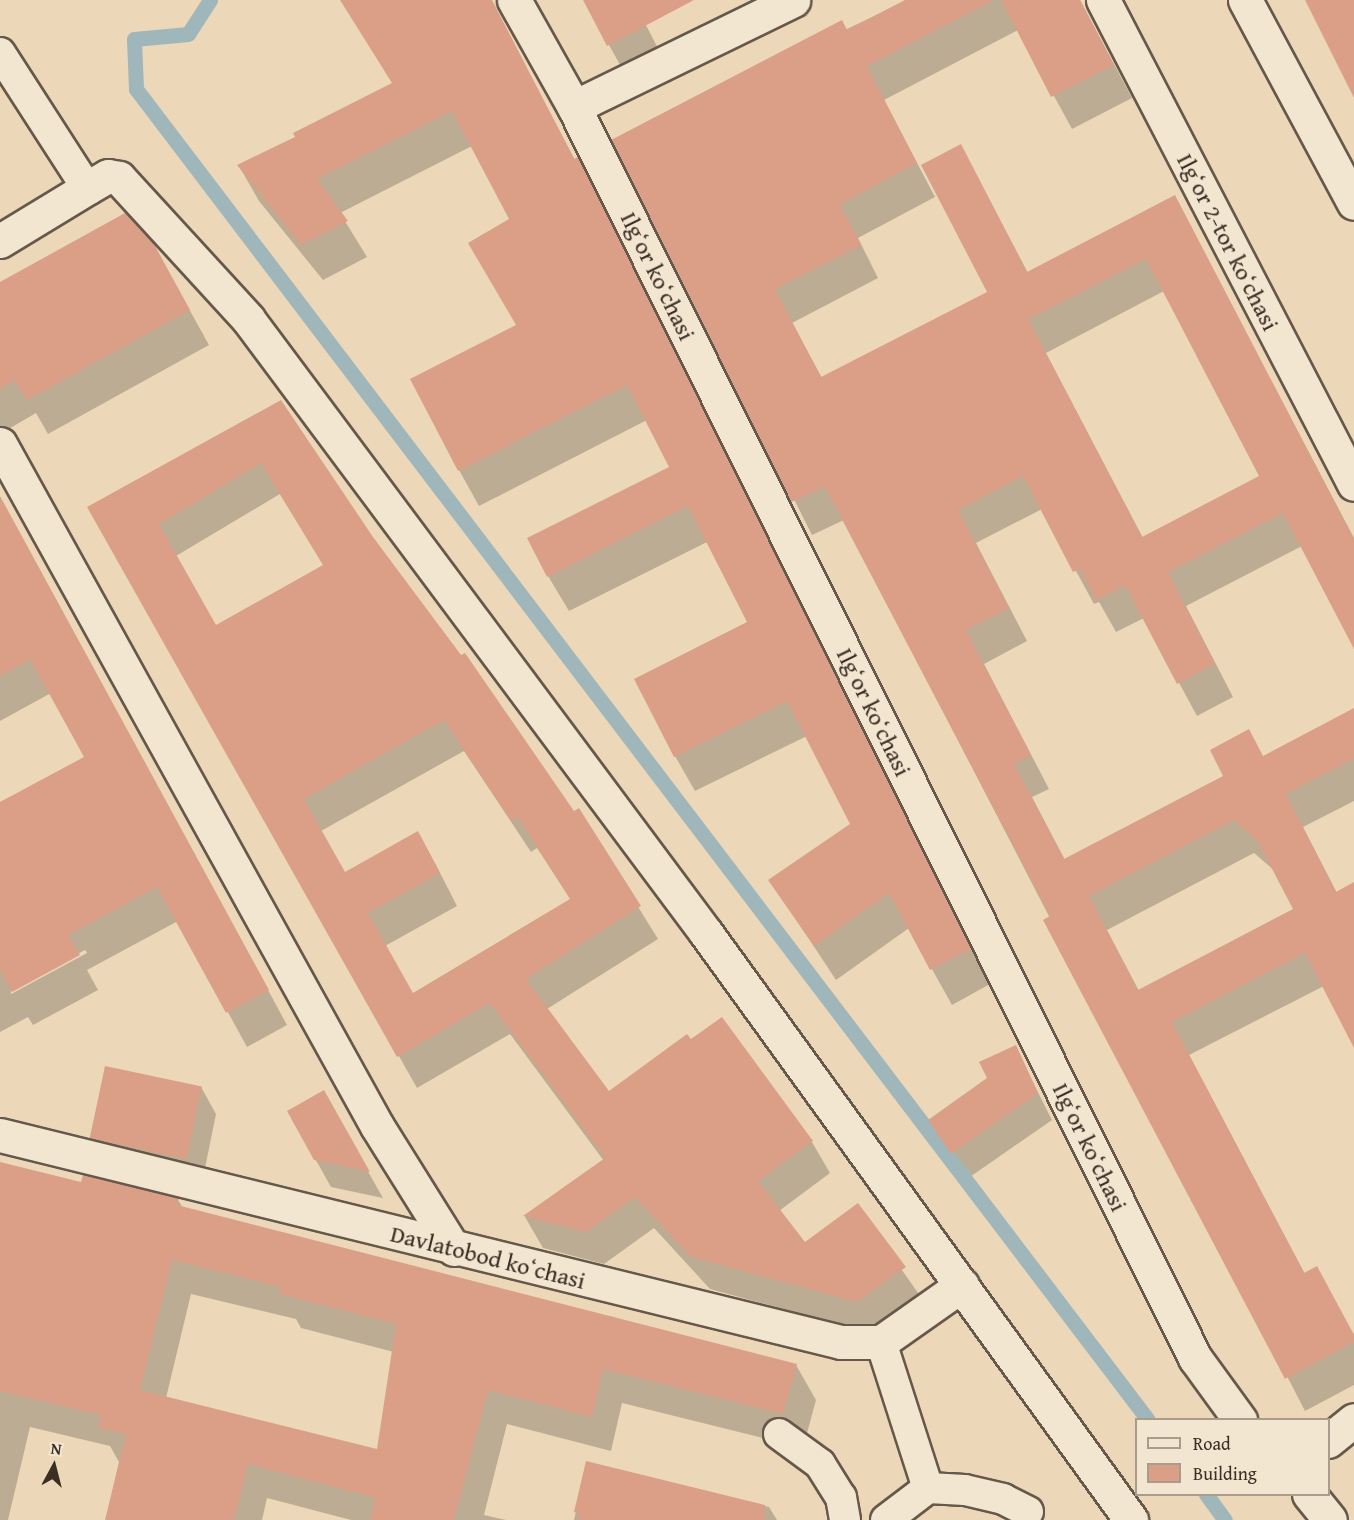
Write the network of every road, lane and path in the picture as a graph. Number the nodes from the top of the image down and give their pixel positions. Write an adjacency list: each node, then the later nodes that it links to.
1 (514, 0): 6 (street, Ilgʻor koʻchasi)
2 (793, 0): 6 (street)
3 (1103, 0): 11 (street, Ilgʻor 2-tor koʻchasi)
4 (1245, 0): 8 (street)
5 (0, 53): 7 (lane)
6 (574, 106): 16 (street, Ilgʻor koʻchasi)
7 (87, 188): 9 (street); 14 (street)
8 (1354, 203)
9 (0, 241)
10 (0, 444): 13 (street)
11 (1354, 484)
12 (0, 1135): 13 (street, Davlatobod koʻchasi)
13 (454, 1249): 15 (street, Davlatobod koʻchasi)
14 (963, 1285): 15 (street); 25 (street)
15 (881, 1342): 20 (lane)
16 (1239, 1418)
17 (1354, 1420): 19 (street)
18 (779, 1434): 23 (lane)
19 (1330, 1440)
20 (928, 1488): 22 (lane); 24 (lane)
21 (1310, 1496): 26 (street)
22 (1028, 1512)
23 (845, 1520)
24 (886, 1520)
25 (1131, 1520)
26 (1330, 1520)

